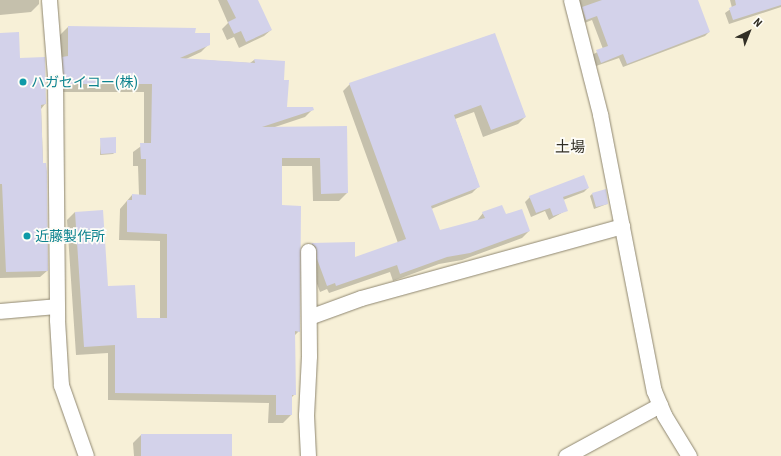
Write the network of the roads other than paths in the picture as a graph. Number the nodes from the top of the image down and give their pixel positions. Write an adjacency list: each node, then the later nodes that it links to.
1 (49, 0): 5 (street)
2 (571, 0): 3 (street)
3 (622, 226): 7 (street); 8 (street)
4 (308, 251): 7 (street)
5 (57, 306): 6 (street); 9 (street)
6 (0, 311)
7 (309, 317): 10 (street)
8 (660, 406): 11 (street); 12 (street)
9 (86, 456)
10 (308, 456)
11 (566, 456)
12 (689, 456)

